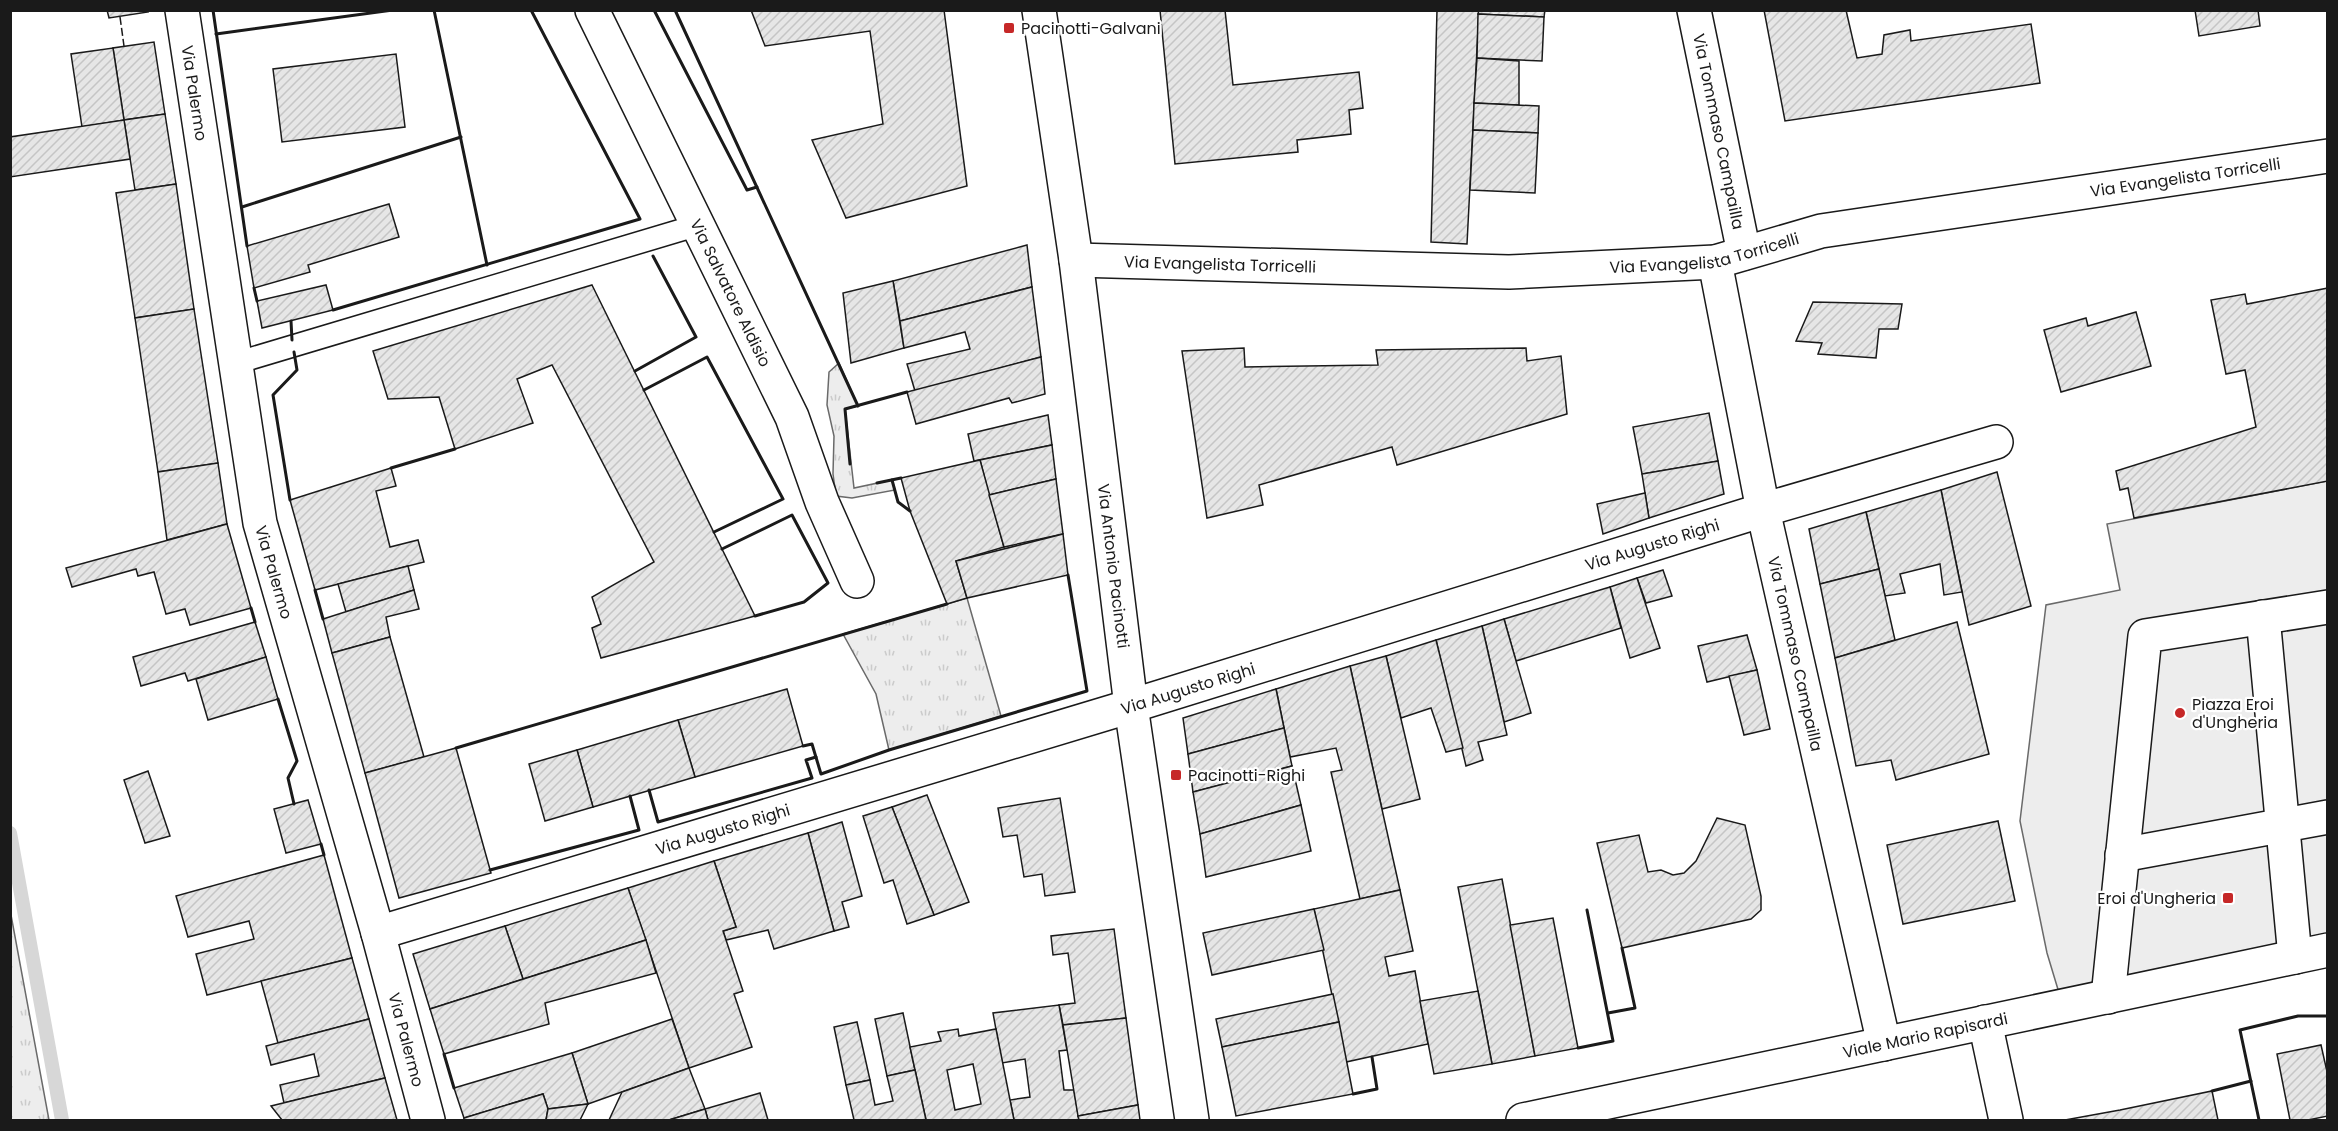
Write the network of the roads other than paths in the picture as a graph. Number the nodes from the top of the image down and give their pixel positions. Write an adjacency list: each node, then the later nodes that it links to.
1 (182, 10): 9 (street, Via Palermo)
2 (592, 10): 6 (street, Via Salvatore Aldisio)
3 (1039, 10): 8 (street, Via Antonio Pacinotti)
4 (1694, 10): 7 (street, Via Tommaso Campailla)
5 (2328, 156): 7 (street, Via Evangelista Torricelli)
6 (698, 225): 9 (lane); 12 (street, Via Salvatore Aldisio)
7 (1729, 257): 8 (street, Via Evangelista Torricelli); 11 (street, Via Tommaso Campailla)
8 (1076, 260): 15 (street, Via Antonio Pacinotti)
9 (236, 363): 19 (street, Via Palermo)
10 (1996, 442): 11 (street, Via Augusto Righi)
11 (1762, 510): 15 (street, Via Augusto Righi); 24 (street, Via Tommaso Campailla)
12 (857, 581)
13 (2328, 607): 14 (street)
14 (2263, 617): 17 (street); 18 (street)
15 (1131, 706): 19 (street, Via Augusto Righi); 26 (street, Via Antonio Pacinotti)
16 (2328, 818): 17 (street)
17 (2283, 826): 18 (street); 21 (street)
18 (2122, 855): 22 (street)
19 (378, 933): 25 (street, Via Palermo)
20 (2328, 950): 21 (street, Viale Mario Rapisardi)
21 (2295, 957): 22 (street, Viale Mario Rapisardi)
22 (2109, 997): 23 (street, Viale Mario Rapisardi)
23 (1985, 1022): 24 (street, Viale Mario Rapisardi); 28 (street)
24 (1884, 1044): 27 (street, Viale Mario Rapisardi)
25 (428, 1120)
26 (1192, 1120)
27 (1523, 1120)
28 (2006, 1120)

